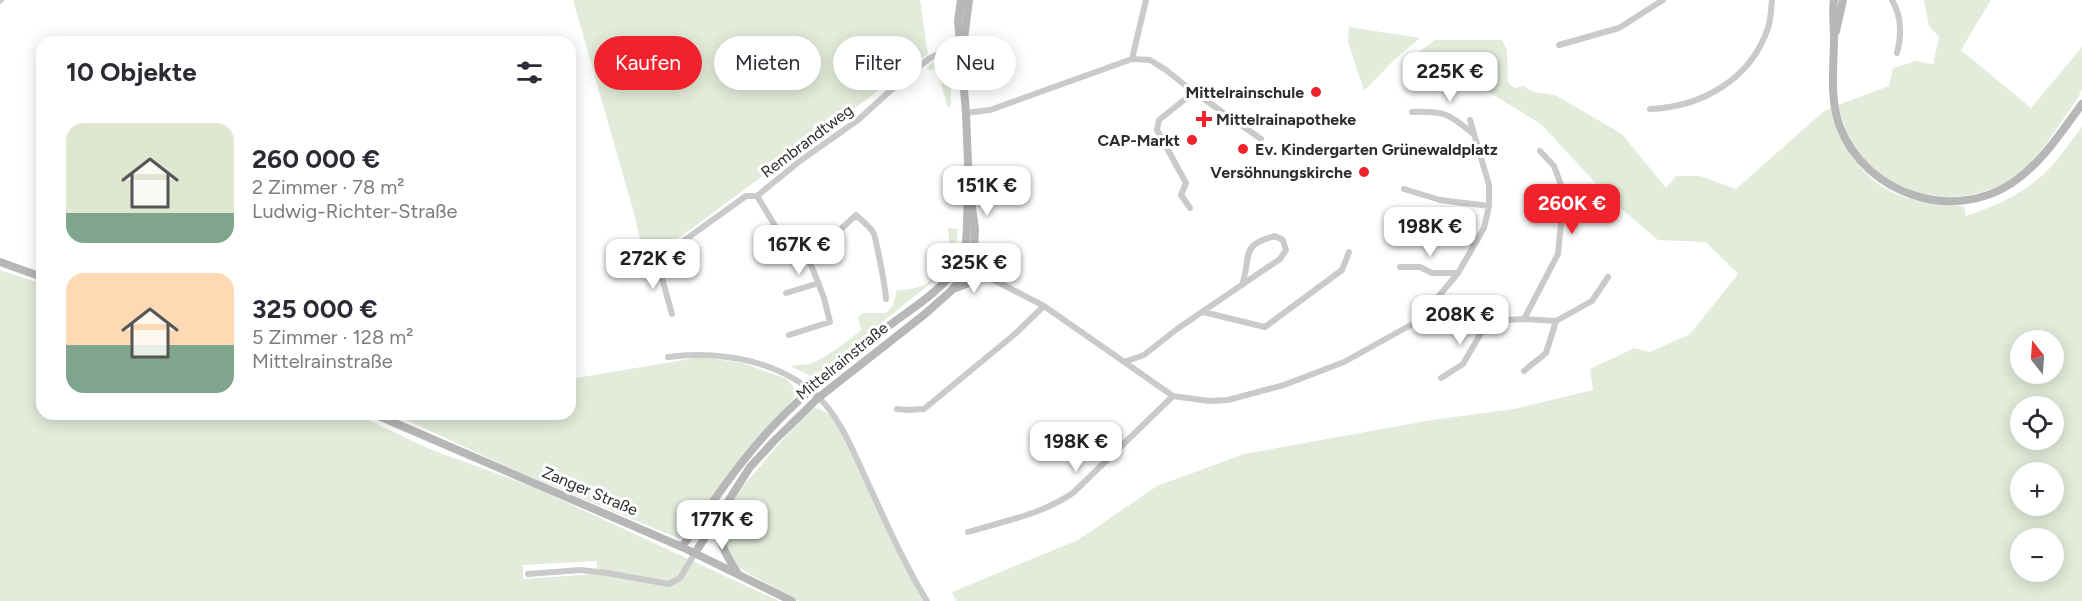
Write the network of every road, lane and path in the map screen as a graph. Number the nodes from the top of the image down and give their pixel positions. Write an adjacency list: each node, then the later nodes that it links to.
1 (961, 0): 9 (street, Mittelrainstraße)
2 (969, 0): 10 (street, Mittelrainstraße)
3 (1146, 0): 15 (street)
4 (1664, 0): 12 (street)
5 (1772, 0): 19 (street)
6 (1834, 0): 11 (street)
7 (1843, 0): 11 (street)
8 (1892, 0): 13 (street)
9 (960, 36)
10 (964, 36)
11 (1834, 37): 18 (street)
12 (1559, 45)
13 (1898, 53)
14 (934, 56): 28 (street, Rembrandtweg)
15 (1132, 59): 17 (street); 21 (street)
16 (965, 90): 21 (street, Mittelrainstraße)
17 (1194, 92): 24 (street); 30 (street)
18 (2082, 104)
19 (1650, 109)
20 (1412, 112): 23 (street)
21 (966, 113): 26 (street, Mittelrainstraße)
22 (1470, 120): 23 (street)
23 (1474, 134): 29 (street)
24 (1261, 139)
25 (1540, 151): 50 (street)
26 (969, 187): 31 (street, Mittelrainstraße); 35 (street, Mittelrainstraße)
27 (1404, 189): 29 (street)
28 (757, 196): 33 (street, Rembrandtweg); 49 (street, Rembrandtweg)
29 (1489, 206): 38 (street)
30 (1190, 208)
31 (974, 249): 37 (street, Mittelrainstraße); 41 (street)
32 (1349, 252): 48 (street)
33 (808, 257): 42 (street); 46 (street)
34 (0, 262): 39 (street)
35 (961, 263): 37 (street); 59 (street, Mittelrainstraße)
36 (1400, 267): 38 (street)
37 (970, 268): 41 (street); 44 (street, Mittelrainstraße)
38 (1458, 273): 51 (street)
39 (36, 275)
40 (1608, 276): 53 (street)
41 (991, 278): 44 (street); 47 (street)
42 (819, 283): 45 (street); 54 (street)
43 (1242, 285): 43 (street); 48 (street)
44 (952, 290): 61 (street, Mittelrainstraße)
45 (786, 293)
46 (886, 298)
47 (1044, 306): 56 (street); 62 (street)
48 (1203, 312): 56 (street)
49 (672, 314)
50 (1524, 319): 52 (street); 53 (street)
51 (1418, 321): 52 (street); 60 (street)
52 (1488, 321): 58 (street)
53 (1556, 321): 57 (street)
54 (789, 335)
55 (668, 357): 59 (street)
56 (1124, 362): 60 (street)
57 (1524, 371)
58 (1441, 378)
59 (810, 390): 61 (street); 66 (street, Mittelrainstraße)
60 (1173, 396): 65 (street)
61 (818, 398): 64 (street, Mittelrainstraße); 71 (street)
62 (897, 409)
63 (388, 420): 66 (street, Zanger Straße)
64 (719, 515): 67 (street, Mittelrainstraße); 68 (street)
65 (968, 532)
66 (682, 547): 67 (street, Zanger Straße)
67 (695, 553): 68 (street, Zanger Straße); 69 (street)
68 (738, 573): 70 (street, Zanger Straße)
69 (528, 574)
70 (792, 601)
71 (927, 601)

